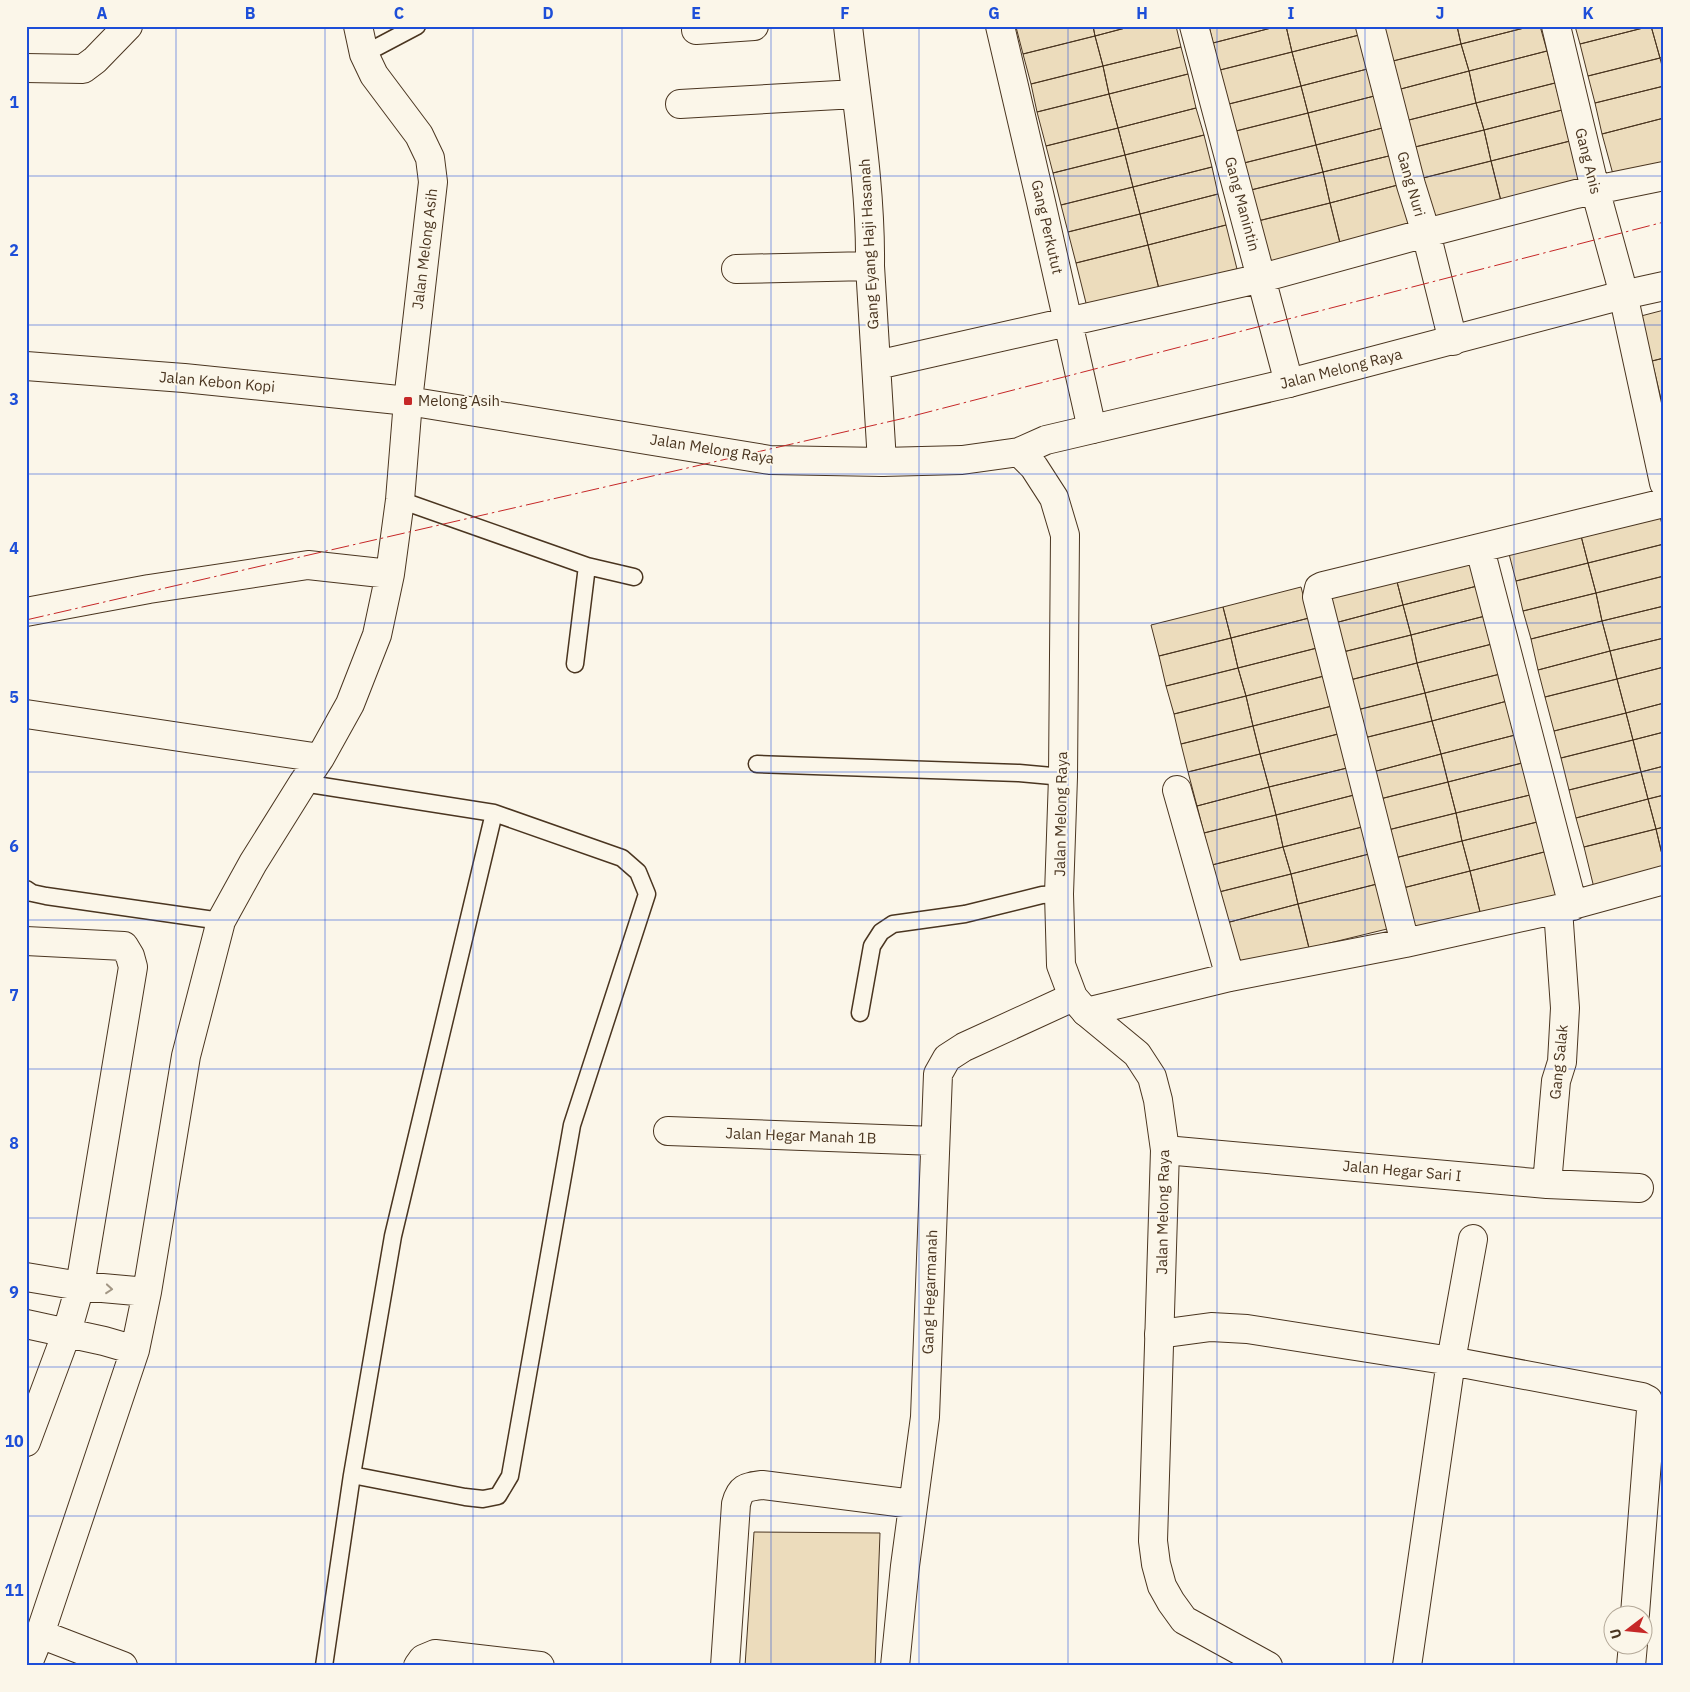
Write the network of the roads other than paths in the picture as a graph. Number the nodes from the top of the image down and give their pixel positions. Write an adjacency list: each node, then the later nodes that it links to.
1 (128, 26): 12 (street)
2 (358, 26): 11 (street, Jalan Melong Asih)
3 (417, 26): 11 (lane)
4 (754, 26): 10 (street)
5 (848, 26): 13 (street, Gang Eyang Haji Hasanah)
6 (1000, 26): 23 (street, Gang Perkutut)
7 (1194, 26): 20 (street, Gang Manintin)
8 (1370, 26): 17 (street, Gang Nuri)
9 (1556, 26): 16 (street, Gang Anis)
10 (696, 30)
11 (364, 54): 28 (street, Jalan Melong Asih)
12 (26, 68)
13 (856, 94): 14 (street); 18 (street, Gang Eyang Haji Hasanah)
14 (680, 104)
15 (1664, 176): 16 (street)
16 (1595, 189): 17 (street); 22 (street, Gang Anis)
17 (1426, 233): 20 (street); 24 (street, Gang Nuri)
18 (870, 266): 19 (street); 25 (street, Gang Eyang Haji Hasanah)
19 (736, 269)
20 (1262, 278): 23 (street); 27 (street, Gang Manintin)
21 (1664, 286): 22 (street, Jalan Melong Raya)
22 (1623, 295): 24 (street, Jalan Melong Raya); 32 (street, Gang Anis)
23 (1068, 322): 25 (street); 29 (street, Gang Perkutut)
24 (1453, 341): 27 (street, Jalan Melong Raya)
25 (877, 365): 31 (street, Gang Eyang Haji Hasanah)
26 (26, 366): 28 (street, Jalan Kebon Kopi)
27 (1289, 383): 29 (street, Jalan Melong Raya)
28 (408, 401): 31 (street, Jalan Melong Raya); 33 (street, Jalan Melong Asih)
29 (1092, 429): 30 (street, Jalan Melong Raya)
30 (1018, 452): 31 (street, Jalan Melong Raya); 44 (street, Jalan Melong Raya)
31 (882, 462)
32 (1664, 483)
33 (400, 500): 36 (lane); 37 (street, Jalan Melong Asih)
34 (1664, 503): 35 (street)
35 (1480, 549): 51 (street, Gang Salak); 54 (street)
36 (587, 566): 38 (lane); 40 (lane)
37 (390, 574): 39 (street); 42 (street, Jalan Melong Asih)
38 (634, 577)
39 (26, 612)
40 (575, 664)
41 (26, 714): 42 (street)
42 (320, 758): 45 (street, Jalan Melong Asih)
43 (757, 764): 44 (lane)
44 (1063, 777): 50 (street, Jalan Melong Raya)
45 (303, 783): 47 (lane); 52 (street, Jalan Melong Asih)
46 (1177, 790): 55 (street)
47 (494, 813): 73 (lane); 73 (lane)
48 (1664, 880): 51 (street, Gang Hegarmanah)
49 (26, 889): 52 (lane)
50 (1059, 894): 56 (street, Jalan Melong Raya); 57 (lane)
51 (1566, 907): 54 (street, Gang Hegarmanah); 61 (street, Gang Salak)
52 (221, 921): 66 (street, Jalan Melong Asih)
53 (26, 941): 65 (street)
54 (1405, 944): 55 (street, Gang Hegarmanah)
55 (1230, 977): 56 (street, Gang Hegarmanah)
56 (1079, 1005): 59 (street, Gang Hegarmanah); 60 (street, Jalan Melong Raya)
57 (860, 1013)
58 (668, 1131): 59 (street, Jalan Hegar Manah 1B)
59 (935, 1141): 74 (street, Gang Hegarmanah)
60 (1165, 1150): 61 (street, Jalan Hegar Sari I); 69 (street, Jalan Melong Raya)
61 (1547, 1184): 62 (street, Jalan Hegar Sari I)
62 (1639, 1188)
63 (1473, 1239): 71 (street)
64 (26, 1277): 65 (street)
65 (80, 1286): 66 (street, one-way to 66); 68 (street)
66 (147, 1292): 70 (street, Jalan Melong Asih)
67 (26, 1324): 68 (street)
68 (66, 1332): 70 (street); 72 (street)
69 (1159, 1334): 71 (street); 84 (street, Jalan Melong Raya)
70 (135, 1350): 76 (street, Jalan Melong Asih)
71 (1451, 1361): 75 (street); 85 (street)
72 (26, 1442)
73 (352, 1474): 79 (lane)
74 (913, 1504): 82 (street); 83 (street, Gang Hegarmanah)
75 (1636, 1604)
76 (40, 1634): 77 (street, Jalan Melong Asih); 78 (street)
77 (27, 1666)
78 (123, 1666)
79 (324, 1666)
80 (418, 1666): 81 (street)
81 (540, 1666)
82 (725, 1666)
83 (895, 1666)
84 (1268, 1666)
85 (1407, 1666)

